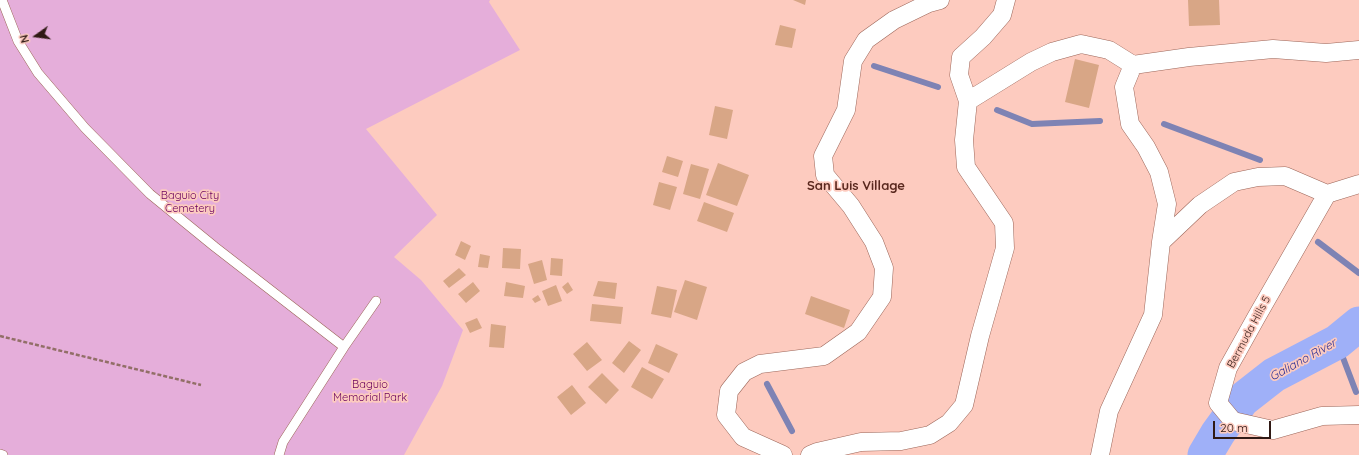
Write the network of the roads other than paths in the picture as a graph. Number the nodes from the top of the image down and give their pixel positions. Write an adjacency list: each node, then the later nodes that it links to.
1 (2, 0): 11 (lane)
2 (940, 0): 16 (street)
3 (1006, 0): 6 (street)
4 (1359, 50): 5 (street)
5 (1133, 65): 6 (street); 9 (street)
6 (968, 101): 17 (street)
7 (1359, 184): 8 (street)
8 (1327, 194): 9 (street); 12 (street, Bermuda Hills 5)
9 (1161, 242): 18 (street)
10 (376, 301): 11 (lane)
11 (344, 347): 15 (lane)
12 (1359, 415)
13 (0, 454): 14 (lane)
14 (3, 455)
15 (279, 455)
16 (783, 455)
17 (810, 455)
18 (1100, 455)

